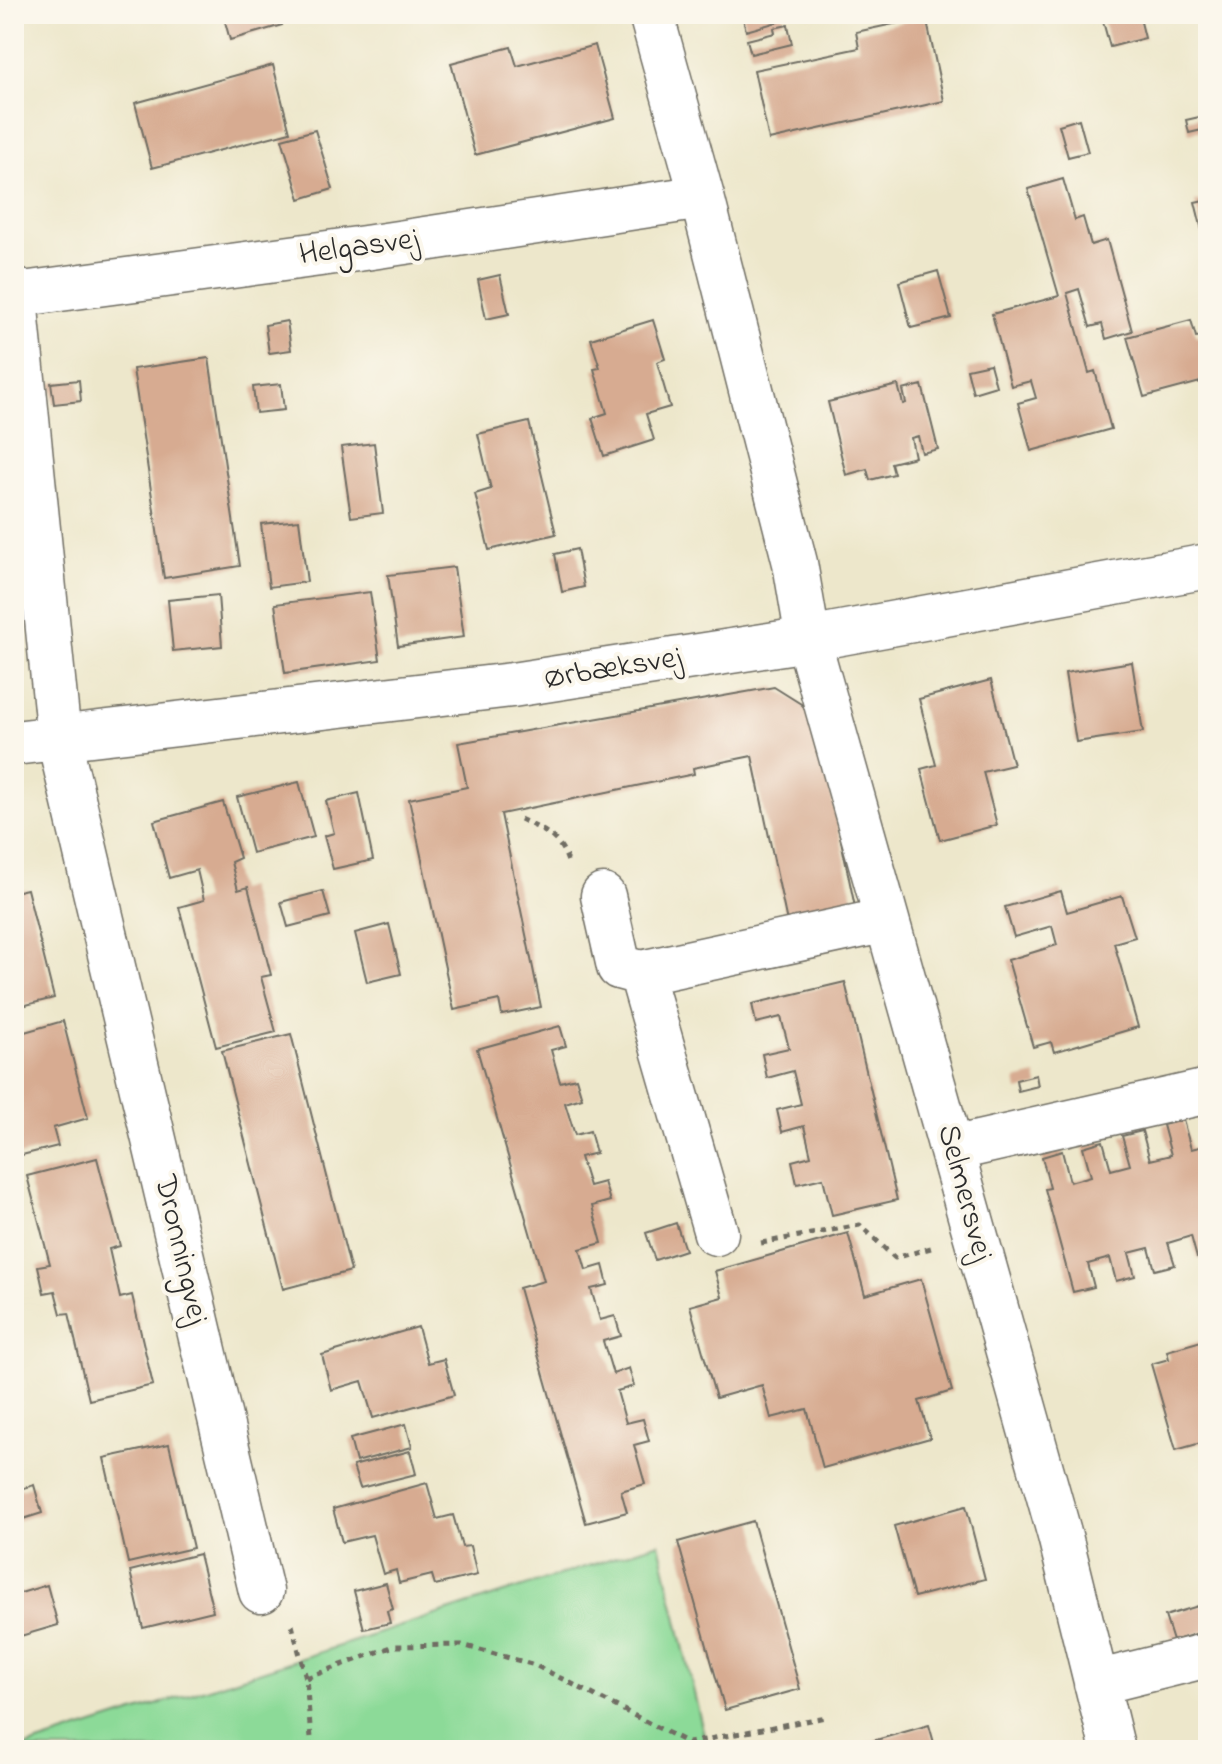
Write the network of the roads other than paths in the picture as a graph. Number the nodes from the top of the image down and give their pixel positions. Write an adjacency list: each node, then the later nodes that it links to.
1 (651, 14): 2 (street)
2 (702, 197): 4 (street, Helgasvej); 6 (street)
3 (14, 289): 4 (street, Dronningvej)
4 (15, 295): 7 (street, Dronningvej)
5 (1208, 566): 6 (street, Ørbæksvej)
6 (808, 639): 7 (street, Ørbæksvej); 10 (street, Selmersvej)
7 (59, 739): 8 (street, Ørbæksvej); 15 (street, Dronningvej)
8 (14, 743)
9 (603, 896): 11 (street)
10 (887, 920): 11 (street); 13 (street, Selmersvej)
11 (641, 973): 14 (street)
12 (1208, 1091): 13 (street)
13 (952, 1149): 17 (street, Selmersvej)
14 (716, 1233)
15 (261, 1591)
16 (1208, 1655): 17 (street)
17 (1096, 1683): 18 (street, Selmersvej)
18 (1113, 1750)

